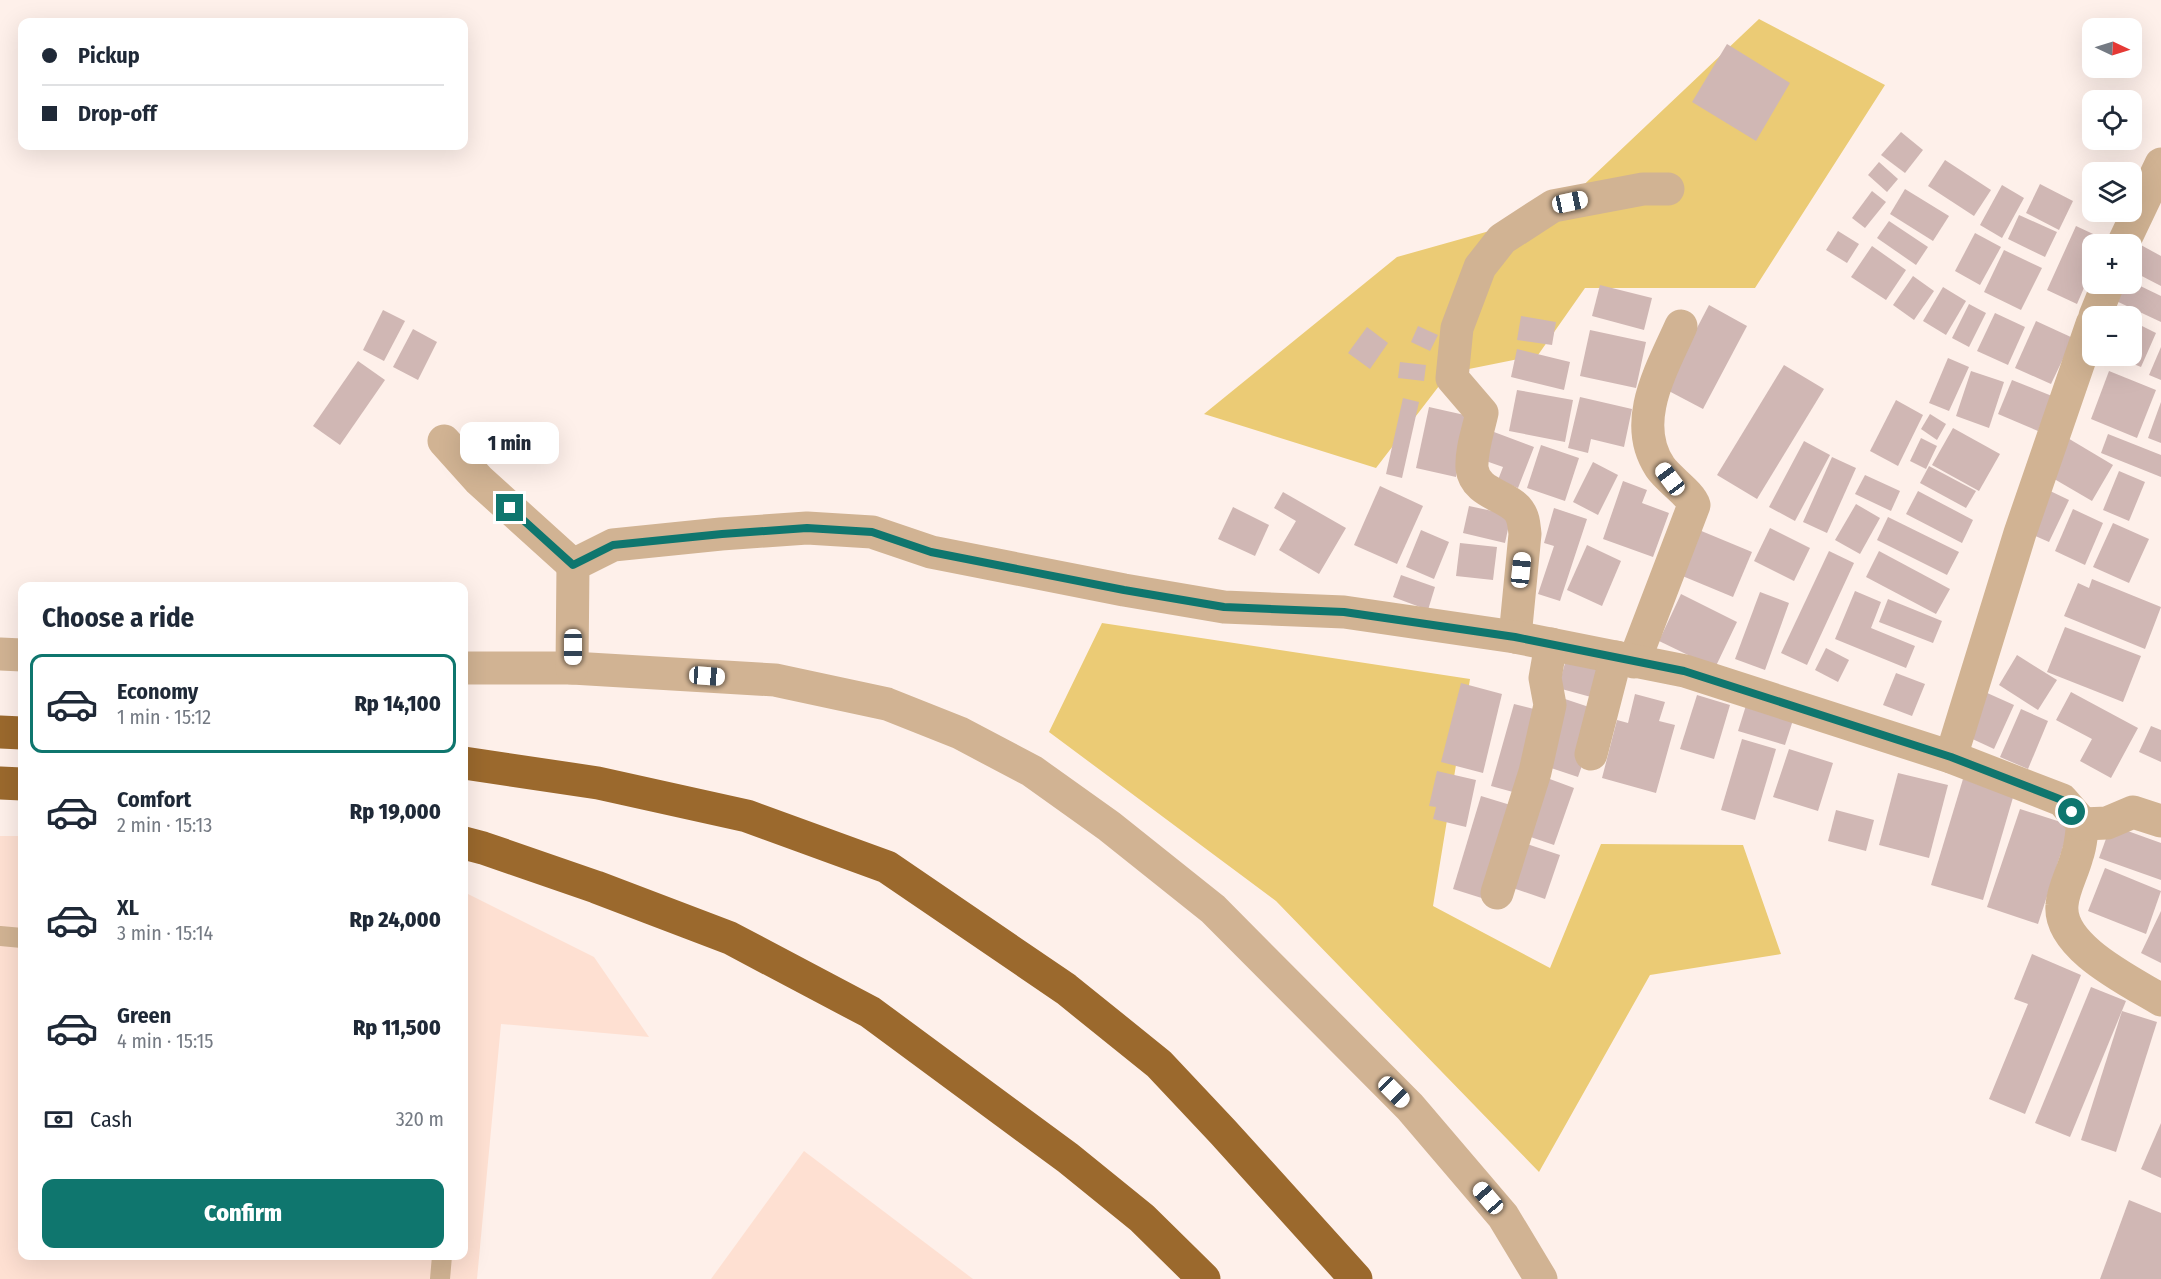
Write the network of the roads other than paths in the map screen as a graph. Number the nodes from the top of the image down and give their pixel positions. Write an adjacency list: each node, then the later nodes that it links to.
1 (2161, 164): 3 (street)
2 (1668, 189): 8 (street)
3 (2128, 234)
4 (1681, 326): 12 (street)
5 (2082, 353): 18 (street)
6 (444, 441): 7 (street)
7 (573, 565): 8 (street); 14 (street)
8 (1515, 637): 9 (street)
9 (1551, 644): 12 (street); 25 (street)
10 (0, 654): 11 (street)
11 (18, 655)
12 (1625, 660): 17 (street); 18 (street)
13 (468, 668): 14 (street)
14 (572, 668): 33 (street)
15 (0, 732): 16 (highway)
16 (18, 733)
17 (1591, 754)
18 (1951, 757): 23 (street)
19 (468, 764): 32 (highway)
20 (0, 783): 21 (highway)
21 (18, 784)
22 (2161, 820): 23 (street)
23 (2083, 824): 28 (street)
24 (468, 844): 30 (highway)
25 (1497, 893)
26 (0, 936): 27 (lane)
27 (18, 938)
28 (2161, 1000)
29 (442, 1260): 31 (lane)
30 (1199, 1277)
31 (440, 1279)
32 (1356, 1279)
33 (1540, 1279)

